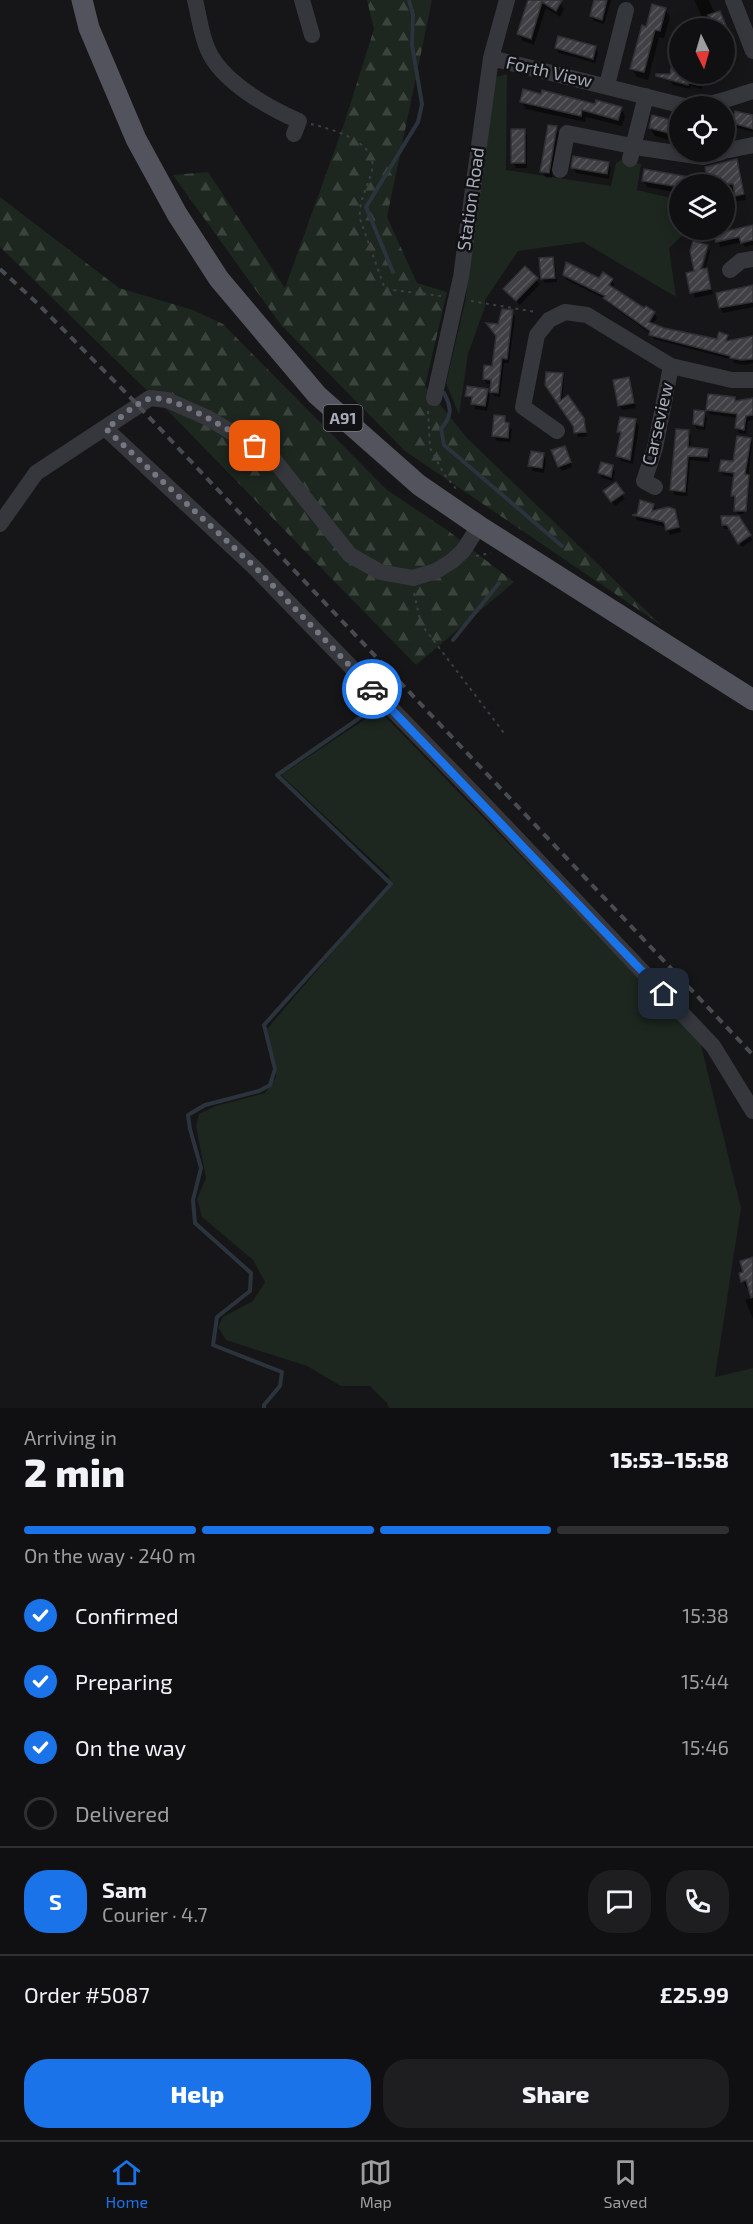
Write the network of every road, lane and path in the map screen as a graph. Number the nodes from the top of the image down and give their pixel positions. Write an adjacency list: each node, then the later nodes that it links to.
1 (82, 0): 30 (main road, A91)
2 (195, 0): 13 (street)
3 (302, 0): 7 (street)
4 (507, 0): 9 (street, Station Road)
5 (733, 0): 8 (street)
6 (626, 10): 10 (street, Forth View)
7 (312, 35)
8 (753, 51)
9 (491, 58): 10 (street, Forth View); 21 (street, Station Road)
10 (607, 85): 12 (street, Forth View)
11 (753, 90): 12 (street, Forth View)
12 (646, 96): 16 (street)
13 (297, 128): 21 (path)
14 (753, 145): 15 (street)
15 (735, 149)
16 (632, 153): 17 (street); 18 (street)
17 (669, 155)
18 (560, 170)
19 (753, 259): 20 (street)
20 (730, 270)
21 (457, 298): 22 (path); 25 (street, Station Road)
22 (556, 316): 23 (street, Carseview); 27 (street)
23 (671, 366): 24 (street, Carseview); 28 (street, Carseview)
24 (753, 380)
25 (434, 398)
26 (106, 429): 29 (street); 31 (street); 34 (street)
27 (557, 431)
28 (644, 482)
29 (0, 524)
30 (479, 526): 31 (street); 32 (main road, A91)
31 (413, 578): 33 (path)
32 (753, 700)
33 (504, 733)
34 (753, 1111)

